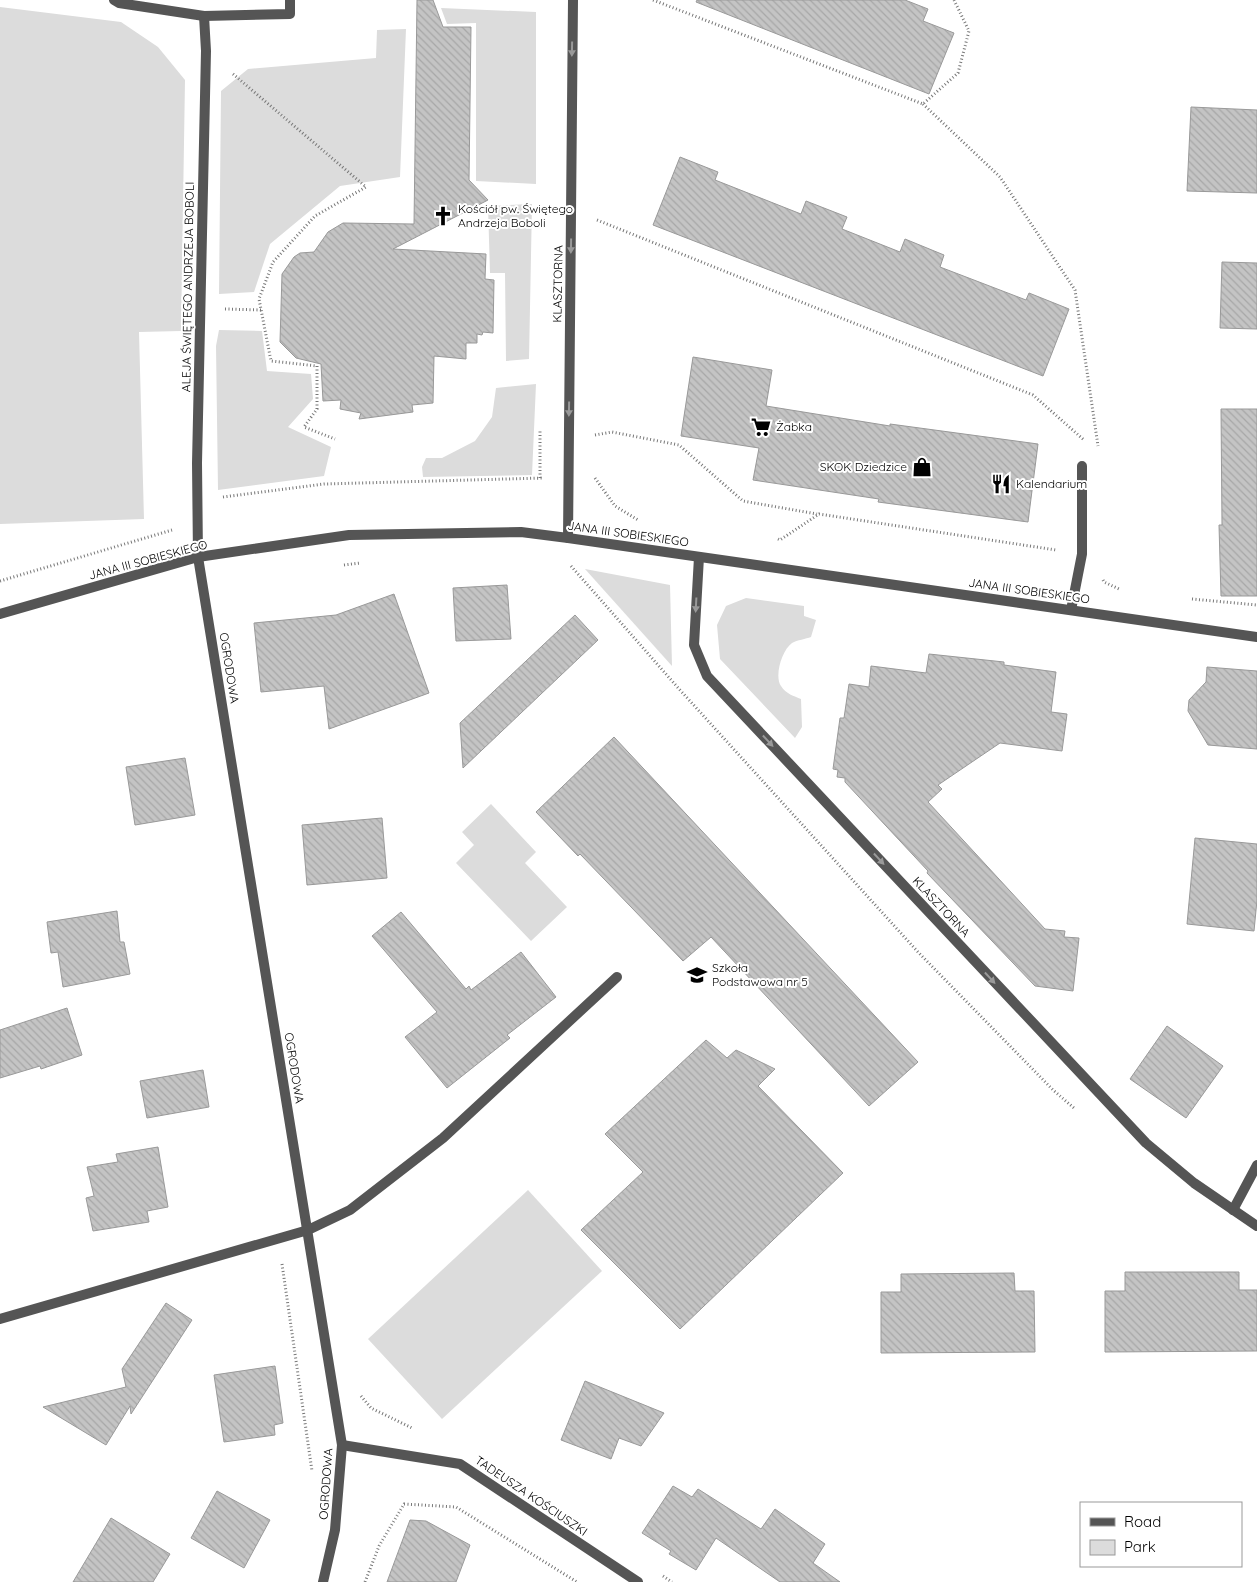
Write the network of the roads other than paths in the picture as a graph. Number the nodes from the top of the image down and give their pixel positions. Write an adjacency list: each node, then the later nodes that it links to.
1 (114, 0): 4 (street)
2 (290, 0): 4 (street)
3 (573, 0): 6 (street, KLASZTORNA, one-way to 6)
4 (204, 16): 8 (street, ALEJA ŚWIĘTEGO ANDRZEJA BOBOLI)
5 (1082, 466): 9 (street)
6 (568, 538): 7 (street, JANA III SOBIESKIEGO); 8 (street, JANA III SOBIESKIEGO)
7 (699, 556): 9 (street, JANA III SOBIESKIEGO); 14 (street, KLASZTORNA, one-way to 14)
8 (198, 557): 10 (street, JANA III SOBIESKIEGO); 16 (street, OGRODOWA)
9 (1071, 610): 11 (street, JANA III SOBIESKIEGO)
10 (0, 614)
11 (1257, 637)
12 (617, 976): 16 (street)
13 (1257, 1165): 14 (street)
14 (1233, 1210): 15 (street, KLASZTORNA)
15 (1257, 1226)
16 (308, 1230): 17 (street); 18 (street, OGRODOWA)
17 (0, 1319)
18 (342, 1445): 19 (street, OGRODOWA); 20 (street, TADEUSZA KOŚCIUSZKI)
19 (323, 1582)
20 (638, 1582)

